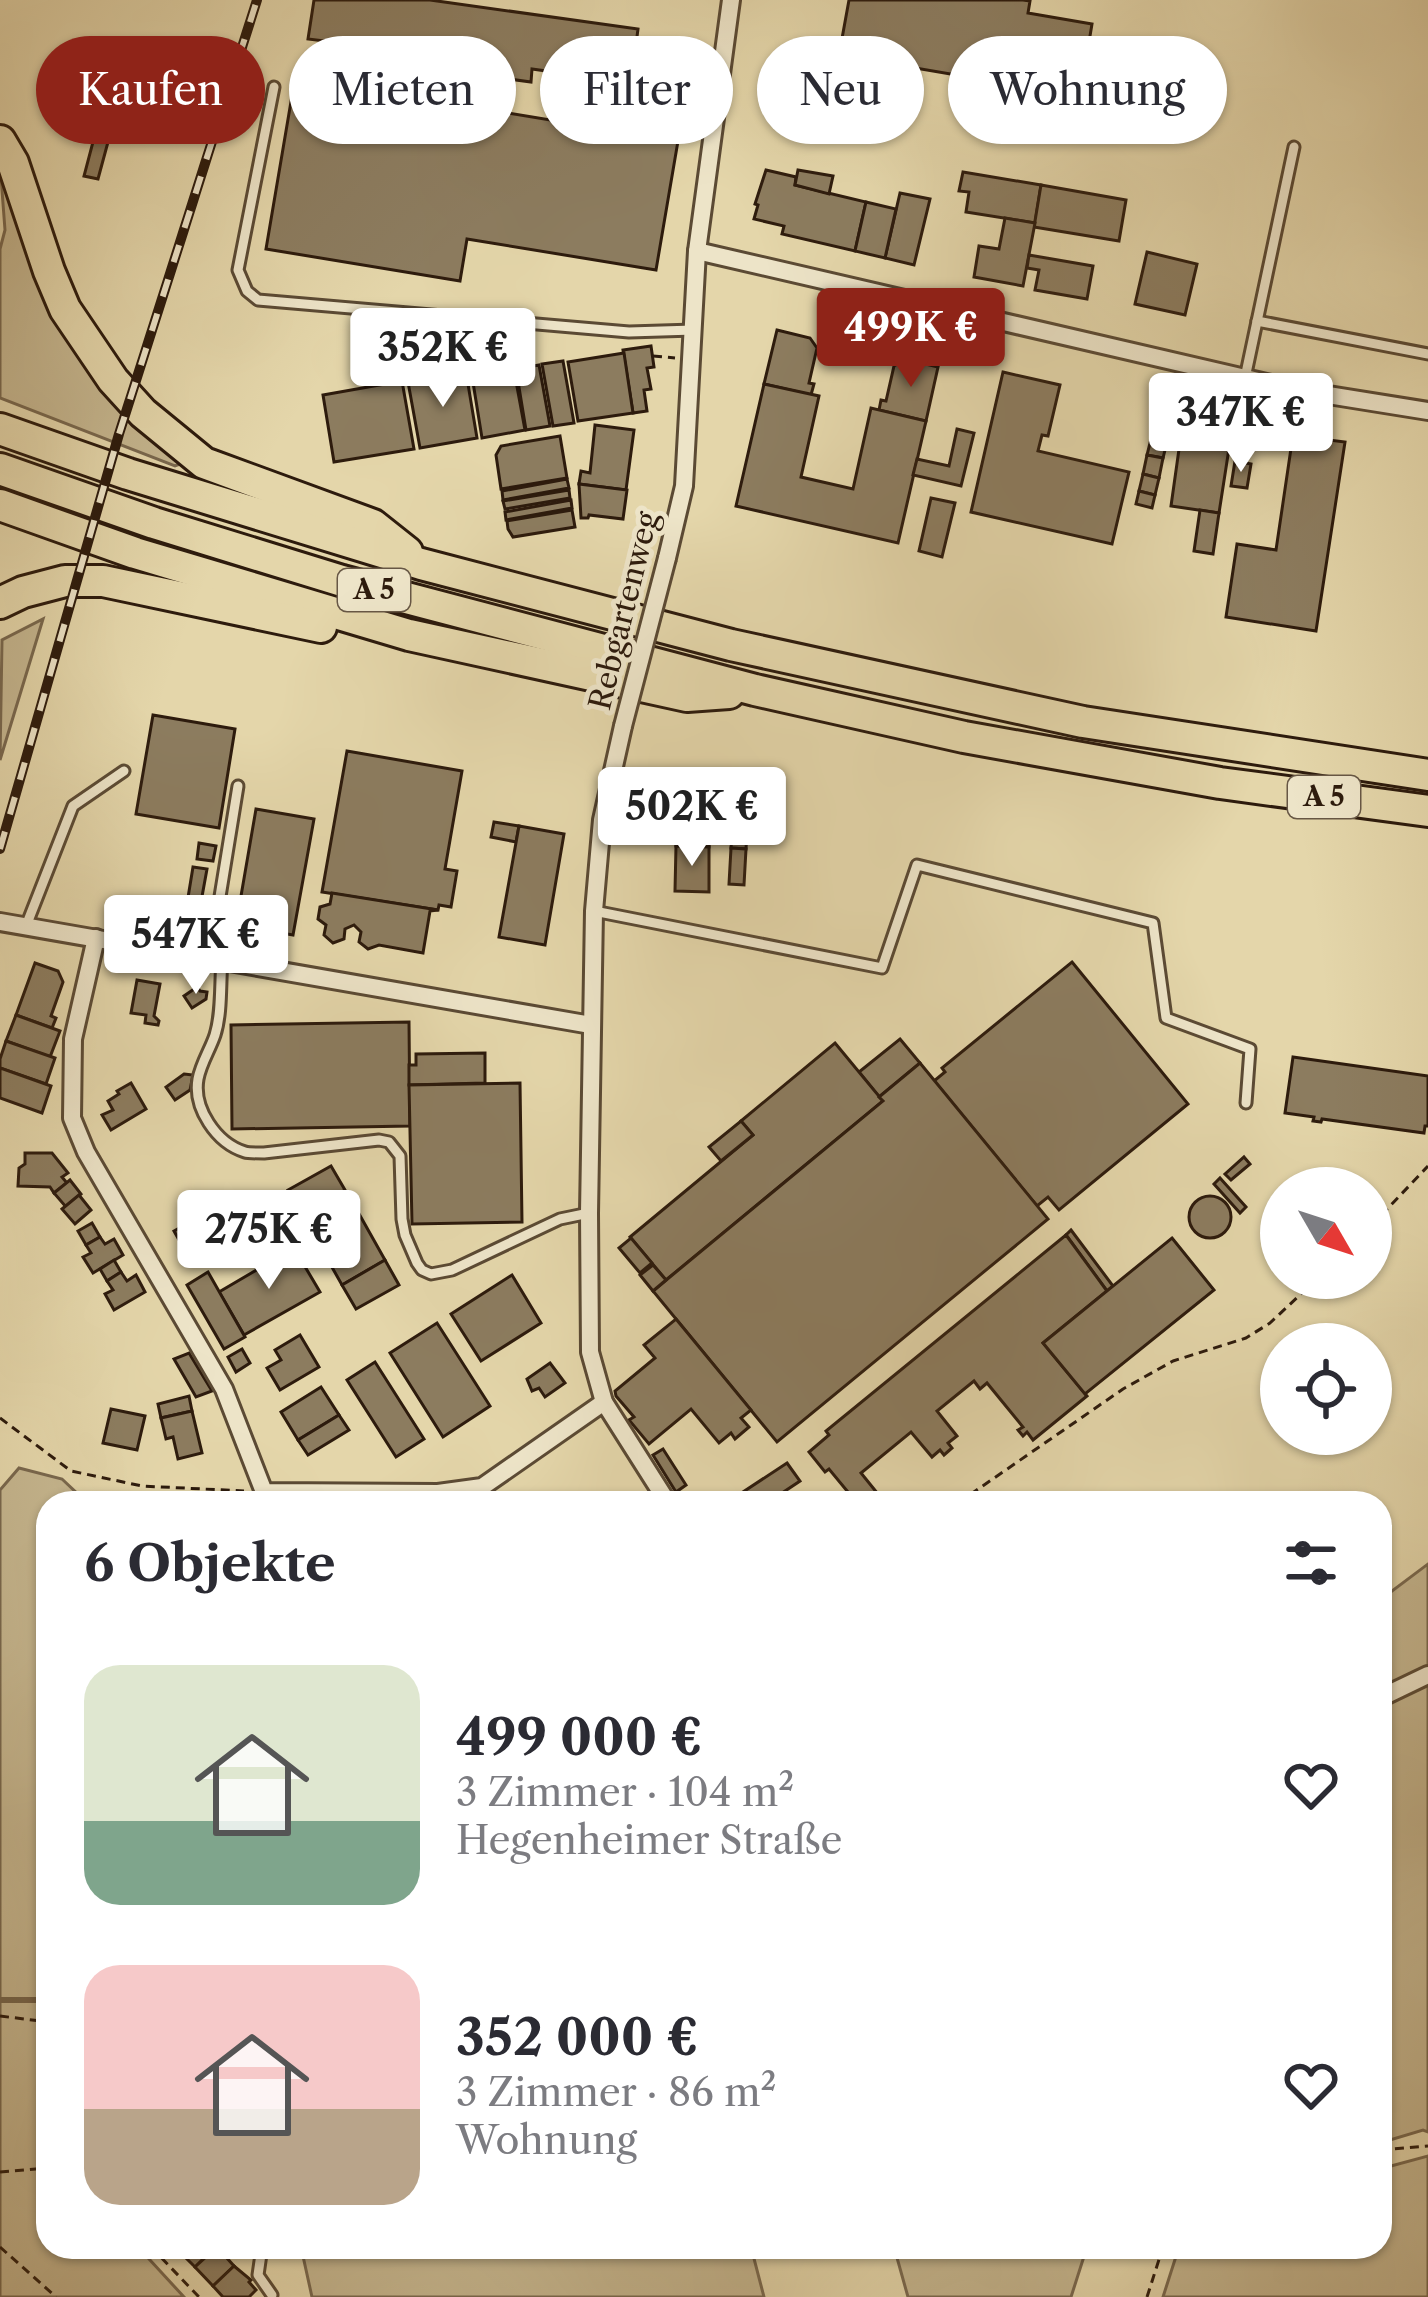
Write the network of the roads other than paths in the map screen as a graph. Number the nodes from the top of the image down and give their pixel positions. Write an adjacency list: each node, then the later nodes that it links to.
1 (731, 0): 5 (street, Rebgartenweg)
2 (274, 87): 7 (lane)
3 (0, 141): 14 (highway)
4 (1294, 148): 6 (lane)
5 (697, 251): 7 (street, Rebgartenweg); 9 (street)
6 (1257, 321): 8 (lane); 9 (lane)
7 (694, 330): 22 (street, Rebgartenweg, bridge)
8 (1428, 354)
9 (1245, 378): 10 (street)
10 (1428, 411)
11 (0, 429): 14 (highway, A 5)
12 (0, 469): 17 (highway, A 5)
13 (0, 505): 16 (highway)
14 (421, 564): 19 (highway, A 5)
15 (0, 603): 16 (highway)
16 (409, 635): 17 (highway)
17 (755, 690): 21 (highway, A 5)
18 (124, 771): 24 (lane)
19 (1428, 775)
20 (238, 786): 26 (lane)
21 (1428, 811)
22 (594, 911): 27 (street, Rebgartenweg); 28 (lane)
23 (0, 922): 24 (street)
24 (26, 926): 25 (street)
25 (96, 938): 26 (street); 31 (street)
26 (216, 959): 27 (street); 29 (lane)
27 (591, 1025): 29 (street, Rebgartenweg)
28 (1246, 1103)
29 (589, 1213): 30 (street, Rebgartenweg)
30 (604, 1402): 32 (street); 33 (street, Rebgartenweg)
31 (264, 1491)
32 (453, 1491)
33 (660, 1491)
34 (1428, 1675): 35 (street)
35 (1392, 1692)
36 (260, 2259): 37 (lane)
37 (272, 2295)

